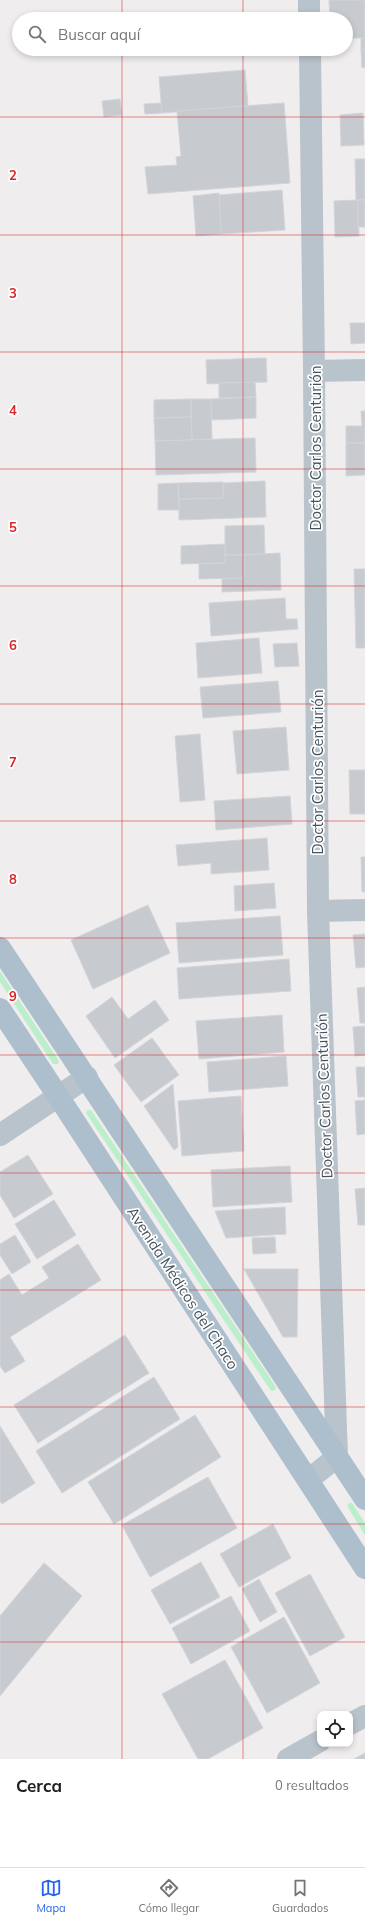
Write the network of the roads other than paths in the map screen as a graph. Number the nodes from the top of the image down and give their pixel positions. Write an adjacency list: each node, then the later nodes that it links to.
1 (309, 0): 2 (street)
2 (309, 12)
3 (310, 56): 5 (street, Doctor Carlos Centurión)
4 (365, 370): 5 (street)
5 (314, 371): 7 (street, Doctor Carlos Centurión)
6 (365, 910): 7 (street)
7 (318, 911): 13 (street, Doctor Carlos Centurión)
8 (0, 948): 10 (main road)
9 (0, 1009): 11 (main road, Avenida Médicos del Chaco)
10 (87, 1077): 11 (street); 13 (main road)
11 (58, 1096): 12 (street); 14 (main road, Avenida Médicos del Chaco)
12 (0, 1134)
13 (337, 1457): 14 (street); 15 (main road)
14 (308, 1480): 16 (main road, Avenida Médicos del Chaco)
15 (365, 1499)
16 (365, 1568)
17 (365, 1716): 18 (street)
18 (353, 1722)
19 (317, 1743): 20 (street)
20 (288, 1759)

